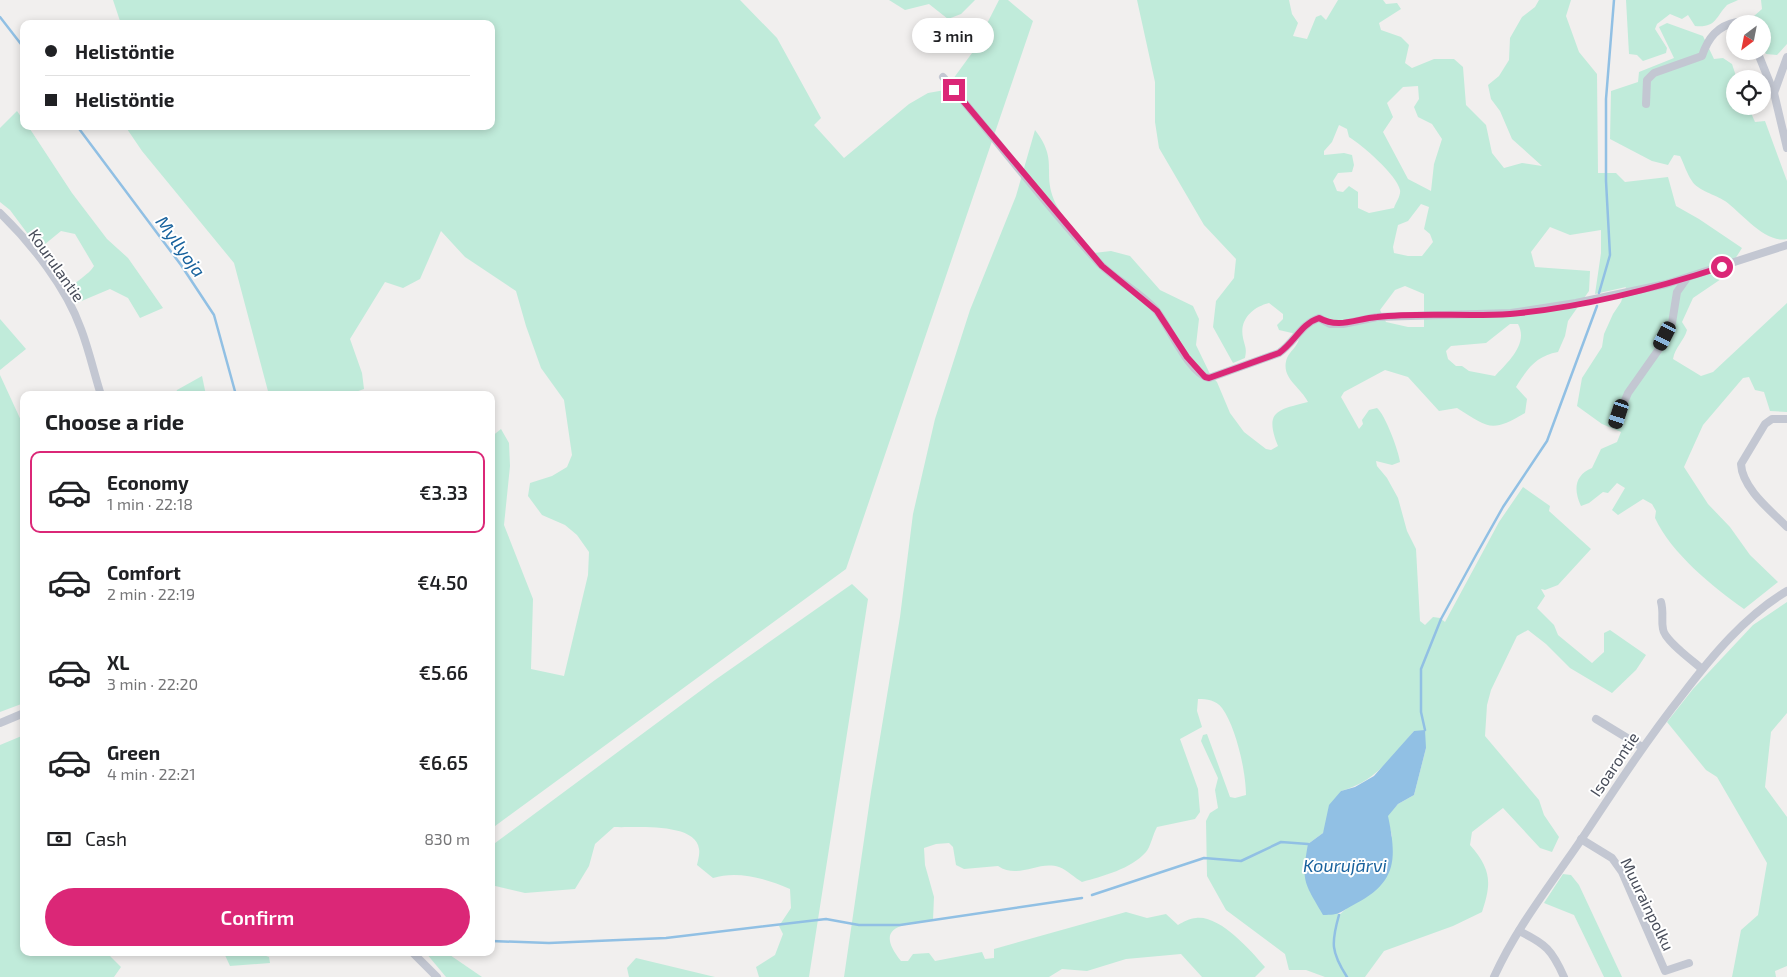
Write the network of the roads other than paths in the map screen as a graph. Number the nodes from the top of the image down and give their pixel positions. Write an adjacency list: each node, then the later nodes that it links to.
1 (1726, 24): 6 (street)
2 (1787, 57): 5 (street)
3 (1762, 60): 5 (street)
4 (943, 77): 10 (street)
5 (1774, 93): 7 (street)
6 (1646, 104)
7 (1787, 148)
8 (0, 213): 11 (street, Kourulantie)
9 (1787, 245): 10 (street)
10 (1687, 278): 13 (street)
11 (100, 391)
12 (1787, 419): 14 (street)
13 (1616, 424)
14 (1787, 527)
15 (1787, 591): 17 (street, Isoarontie)
16 (1661, 602): 17 (street)
17 (1702, 669): 21 (street, Isoarontie)
18 (20, 715): 20 (street)
19 (1596, 719): 21 (street)
20 (0, 723)
21 (1642, 747): 22 (street, Isoarontie)
22 (1581, 839): 23 (street, Isoarontie); 25 (street, Muurainpolku)
23 (1519, 931): 27 (street, Isoarontie); 28 (street)
24 (416, 956): 26 (street)
25 (1689, 963)
26 (437, 977)
27 (1494, 977)
28 (1564, 977)

